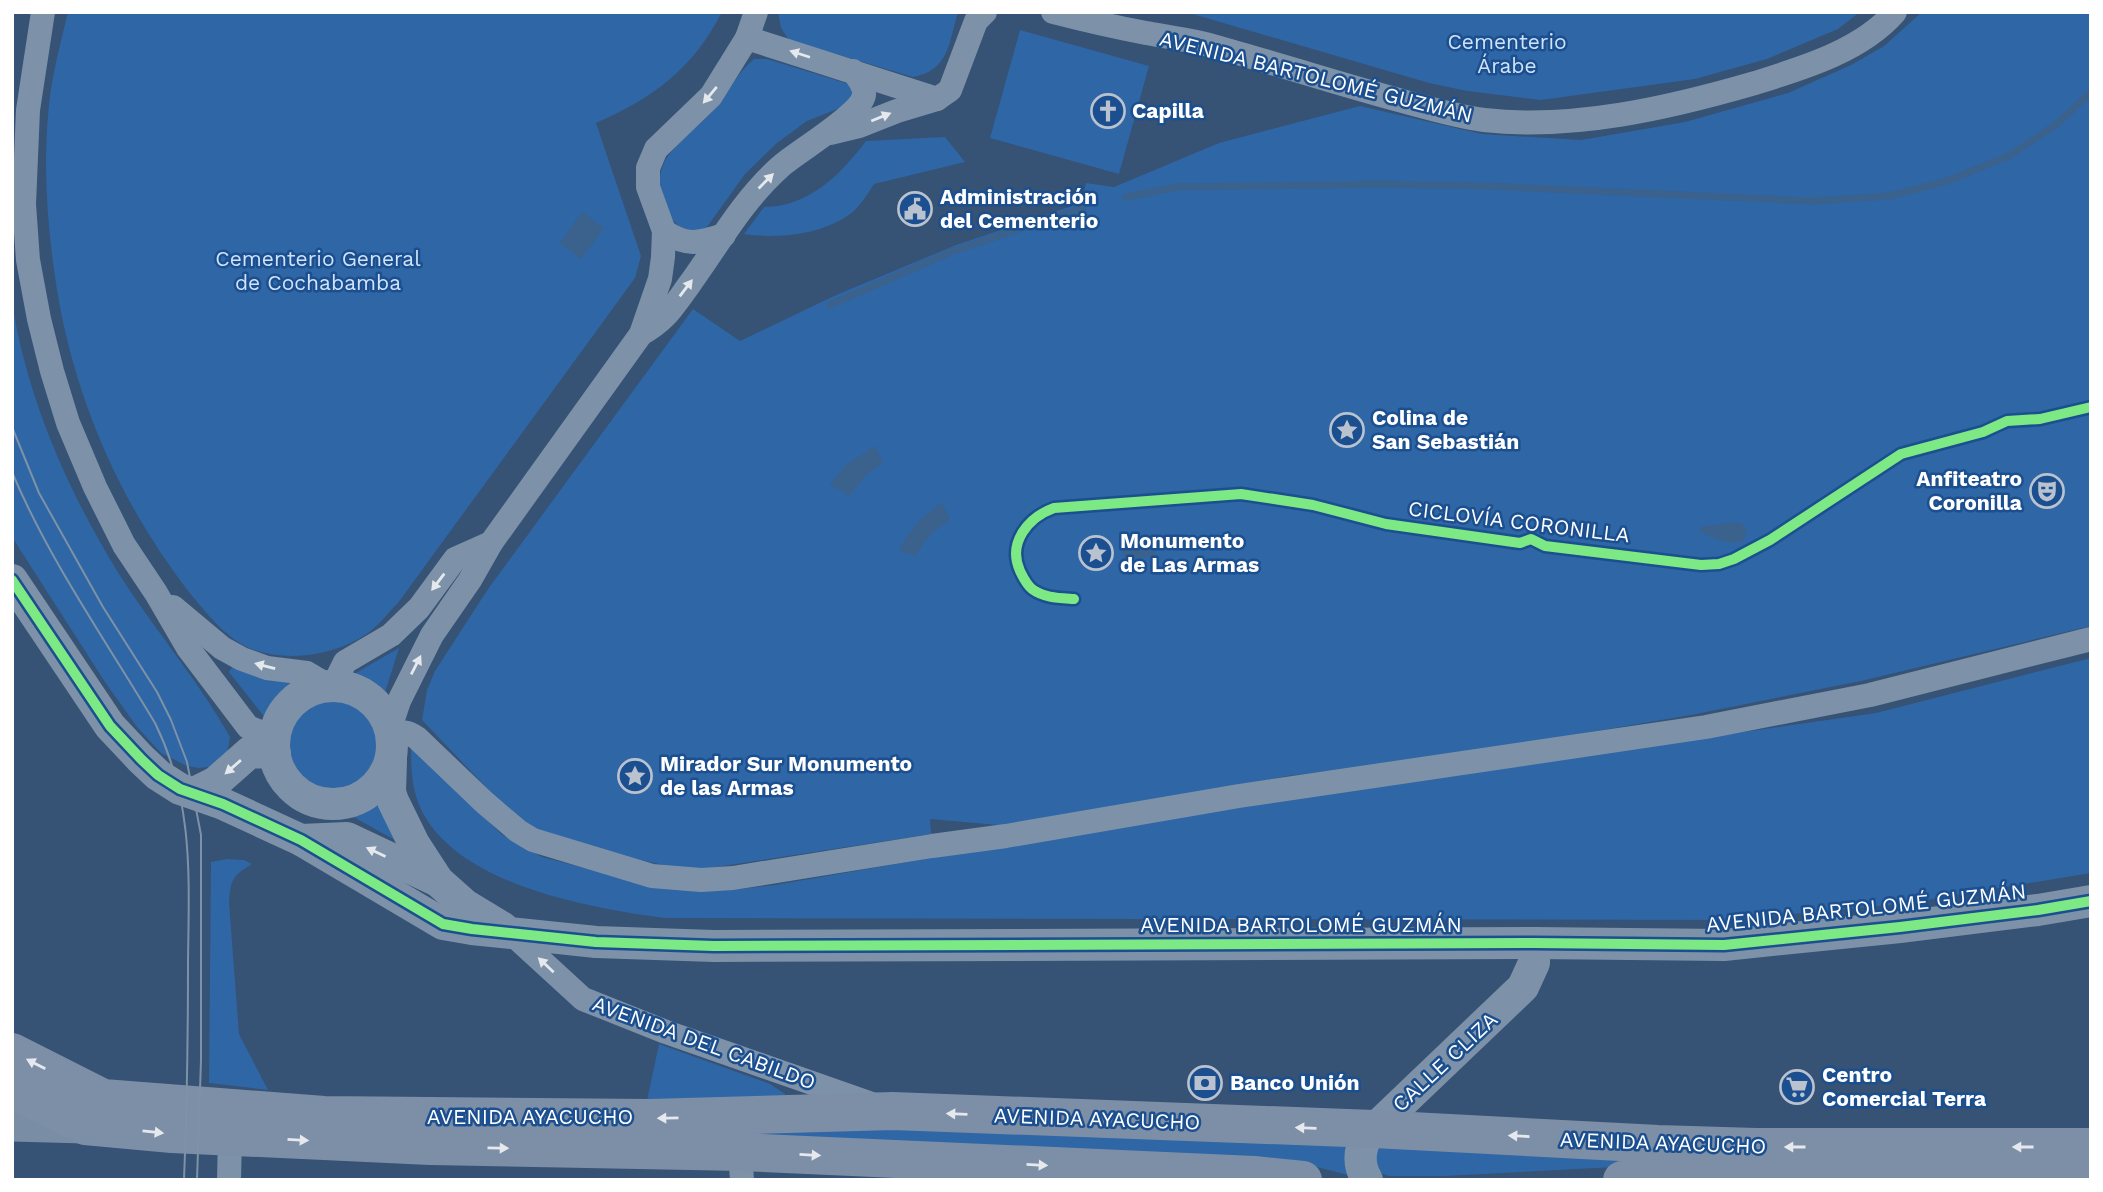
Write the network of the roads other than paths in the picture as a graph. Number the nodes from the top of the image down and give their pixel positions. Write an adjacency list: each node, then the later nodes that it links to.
1 (43, 12): 15 (street)
2 (757, 12): 6 (street, AVENIDA BARTOLOMÉ GUZMÁN)
3 (985, 12): 8 (street)
4 (1053, 12): 5 (street, AVENIDA BARTOLOMÉ GUZMÁN)
5 (1895, 12)
6 (747, 38): 7 (street, one-way to 6); 10 (street, AVENIDA BARTOLOMÉ GUZMÁN, one-way to 10)
7 (853, 71): 8 (street); 9 (street, AVENIDA BARTOLOMÉ GUZMÁN)
8 (937, 99): 9 (street, AVENIDA BARTOLOMÉ GUZMÁN, one-way to 8)
9 (826, 134): 11 (street, AVENIDA BARTOLOMÉ GUZMÁN, one-way to 9)
10 (664, 231): 11 (street); 12 (street, AVENIDA BARTOLOMÉ GUZMÁN)
11 (724, 234): 12 (street, AVENIDA BARTOLOMÉ GUZMÁN, one-way to 11)
12 (641, 334): 13 (street, AVENIDA BARTOLOMÉ GUZMÁN)
13 (491, 543): 17 (street, AVENIDA BARTOLOMÉ GUZMÁN, one-way to 17); 18 (street, AVENIDA BARTOLOMÉ GUZMÁN, one-way to 13)
14 (12, 580): 20 (street)
15 (156, 593): 17 (street, one-way to 15); 19 (street)
16 (2091, 639): 18 (street)
17 (331, 686): 18 (street); 19 (street)
18 (391, 741): 21 (street); 23 (street, AVENIDA BARTOLOMÉ GUZMÁN)
19 (278, 757): 20 (street, one-way to 20); 21 (street); 22 (street)
20 (194, 793): 22 (street)
21 (338, 805): 22 (street)
22 (293, 836): 23 (street, one-way to 22); 25 (street)
23 (438, 881): 25 (street, AVENIDA BARTOLOMÉ GUZMÁN)
24 (2091, 901): 26 (street, AVENIDA BARTOLOMÉ GUZMÁN)
25 (510, 932): 26 (street, AVENIDA BARTOLOMÉ GUZMÁN); 29 (street, AVENIDA DEL CABILDO, one-way to 25)
26 (1534, 943): 31 (street, CALLE CLIZA)
27 (12, 1052): 30 (main road, one-way to 27)
28 (15, 1101): 30 (main road)
29 (893, 1111): 31 (main road, AVENIDA AYACUCHO, one-way to 29); 34 (main road, AVENIDA AYACUCHO)
30 (94, 1112): 32 (main road, AVENIDA AYACUCHO, one-way to 32); 34 (main road, AVENIDA AYACUCHO, one-way to 30)
31 (1374, 1129): 33 (main road, AVENIDA AYACUCHO, one-way to 31); 38 (street, CALLE CLIZA)
32 (230, 1137): 34 (main road, AVENIDA AYACUCHO, one-way to 34); 36 (street)
33 (2091, 1147)
34 (740, 1149): 37 (main road, AVENIDA AYACUCHO, one-way to 37)
35 (1854, 1179): 39 (main road, AVENIDA AYACUCHO); 40 (main road, AVENIDA AYACUCHO)
36 (229, 1180)
37 (1303, 1180)
38 (1367, 1180)
39 (1622, 1180)
40 (2091, 1180)

